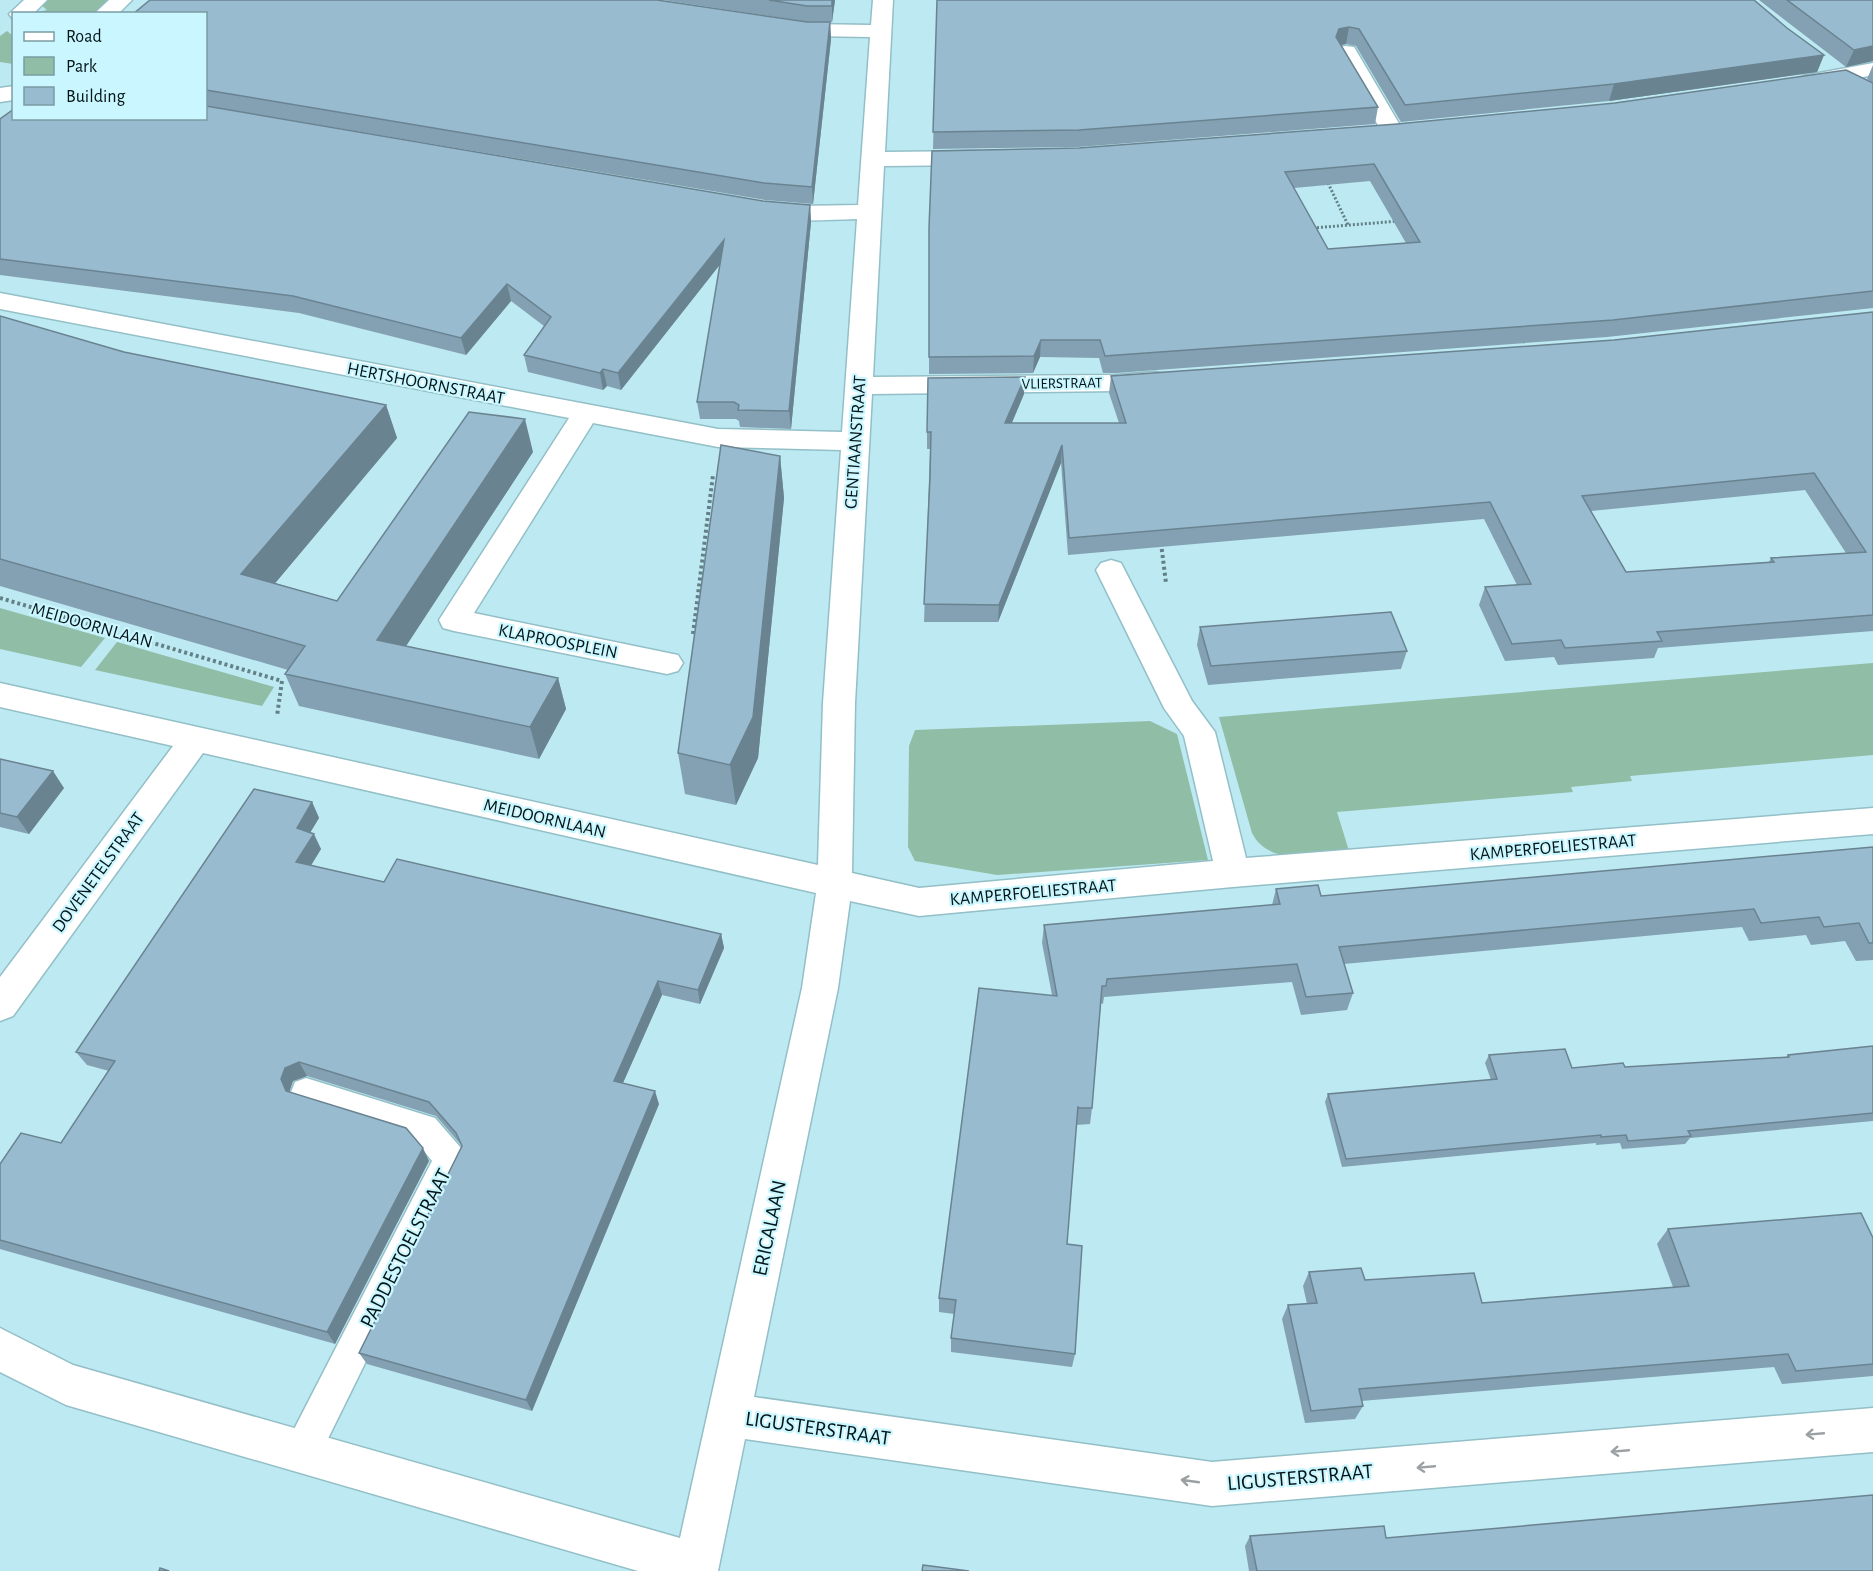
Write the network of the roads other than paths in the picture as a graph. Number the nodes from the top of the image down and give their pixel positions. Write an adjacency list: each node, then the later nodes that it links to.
1 (37, 0): 4 (street)
2 (122, 0): 5 (street)
3 (883, 0): 7 (street, GENTIAANSTRAAT)
4 (22, 12)
5 (107, 12)
6 (761, 23): 7 (street)
7 (882, 31): 15 (street, GENTIAANSTRAAT)
8 (1346, 52): 13 (street)
9 (1815, 59): 10 (street)
10 (1840, 76): 11 (street); 12 (street)
11 (1869, 79)
12 (1794, 83)
13 (1417, 130)
14 (992, 158): 15 (street)
15 (874, 159): 17 (street, GENTIAANSTRAAT)
16 (741, 205): 17 (street)
17 (870, 212): 20 (street, GENTIAANSTRAAT)
18 (0, 301): 21 (street, HERTSHOORNSTRAAT)
19 (1174, 379): 20 (street, VLIERSTRAAT)
20 (860, 386): 22 (street, GENTIAANSTRAAT)
21 (585, 414): 22 (street, HERTSHOORNSTRAAT); 24 (street, KLAPROOSPLEIN)
22 (855, 441): 29 (street, GENTIAANSTRAAT)
23 (1112, 570): 28 (street)
24 (667, 663)
25 (0, 694): 26 (street, MEIDOORNLAAN)
26 (196, 740): 29 (street, MEIDOORNLAAN); 30 (street, DOVENETELSTRAAT)
27 (1873, 821): 28 (street, KAMPERFOELIESTRAAT)
28 (1233, 873): 29 (street, KAMPERFOELIESTRAAT)
29 (835, 884): 33 (street, ERICALAAN)
30 (0, 1005)
31 (306, 1092): 35 (lane, PADDESTOELSTRAAT)
32 (0, 1349): 35 (street)
33 (730, 1415): 34 (street, LIGUSTERSTRAAT, one-way to 33); 36 (street, ERICALAAN)
34 (1873, 1430)
35 (302, 1452): 36 (street)
36 (696, 1568)

